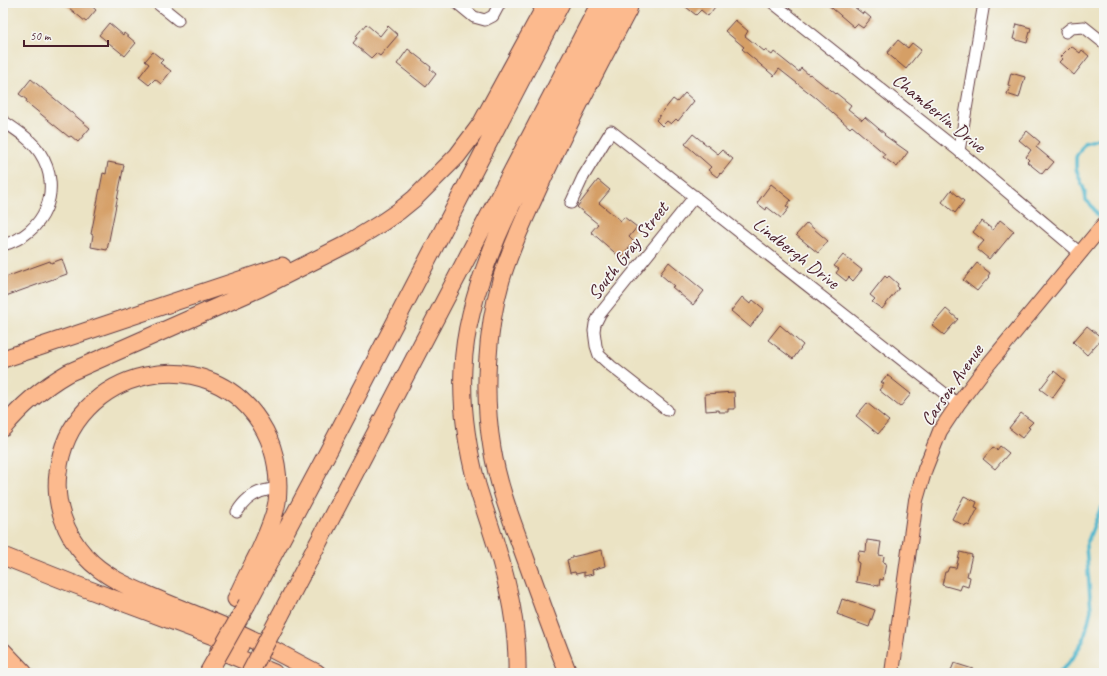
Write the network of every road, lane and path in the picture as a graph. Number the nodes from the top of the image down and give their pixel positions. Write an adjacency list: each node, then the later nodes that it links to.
1 (157, 3): 11 (street)
2 (457, 3): 3 (street)
3 (500, 3)
4 (548, 3): 19 (highway)
5 (561, 3): 30 (highway)
6 (600, 3): 34 (highway, bridge)
7 (618, 3): 38 (highway)
8 (630, 3): 39 (highway)
9 (773, 3): 15 (street, Chamberlin Drive)
10 (984, 3): 15 (street)
11 (178, 20)
12 (1066, 32): 13 (street)
13 (1104, 43)
14 (3, 121): 20 (street)
15 (959, 151): 21 (street, Chamberlin Drive)
16 (694, 196): 17 (street, Lindbergh Drive); 23 (street, Lindbergh Drive); 24 (street, South Gray Street)
17 (570, 203)
18 (1104, 224): 21 (main road, Carson Avenue)
19 (349, 243): 22 (highway); 25 (highway)
20 (3, 245)
21 (1080, 253): 23 (main road, Carson Avenue)
22 (3, 359)
23 (958, 404): 40 (main road, Carson Avenue)
24 (667, 410)
25 (3, 428)
26 (278, 489): 27 (street); 30 (highway); 37 (highway)
27 (237, 512)
28 (3, 556): 29 (highway)
29 (71, 583): 35 (highway); 36 (highway)
30 (241, 602): 33 (highway, bridge)
31 (3, 651): 32 (highway)
32 (24, 673)
33 (208, 673)
34 (250, 673)
35 (274, 673)
36 (312, 673)
37 (317, 673)
38 (517, 673)
39 (568, 673)
40 (892, 673)

